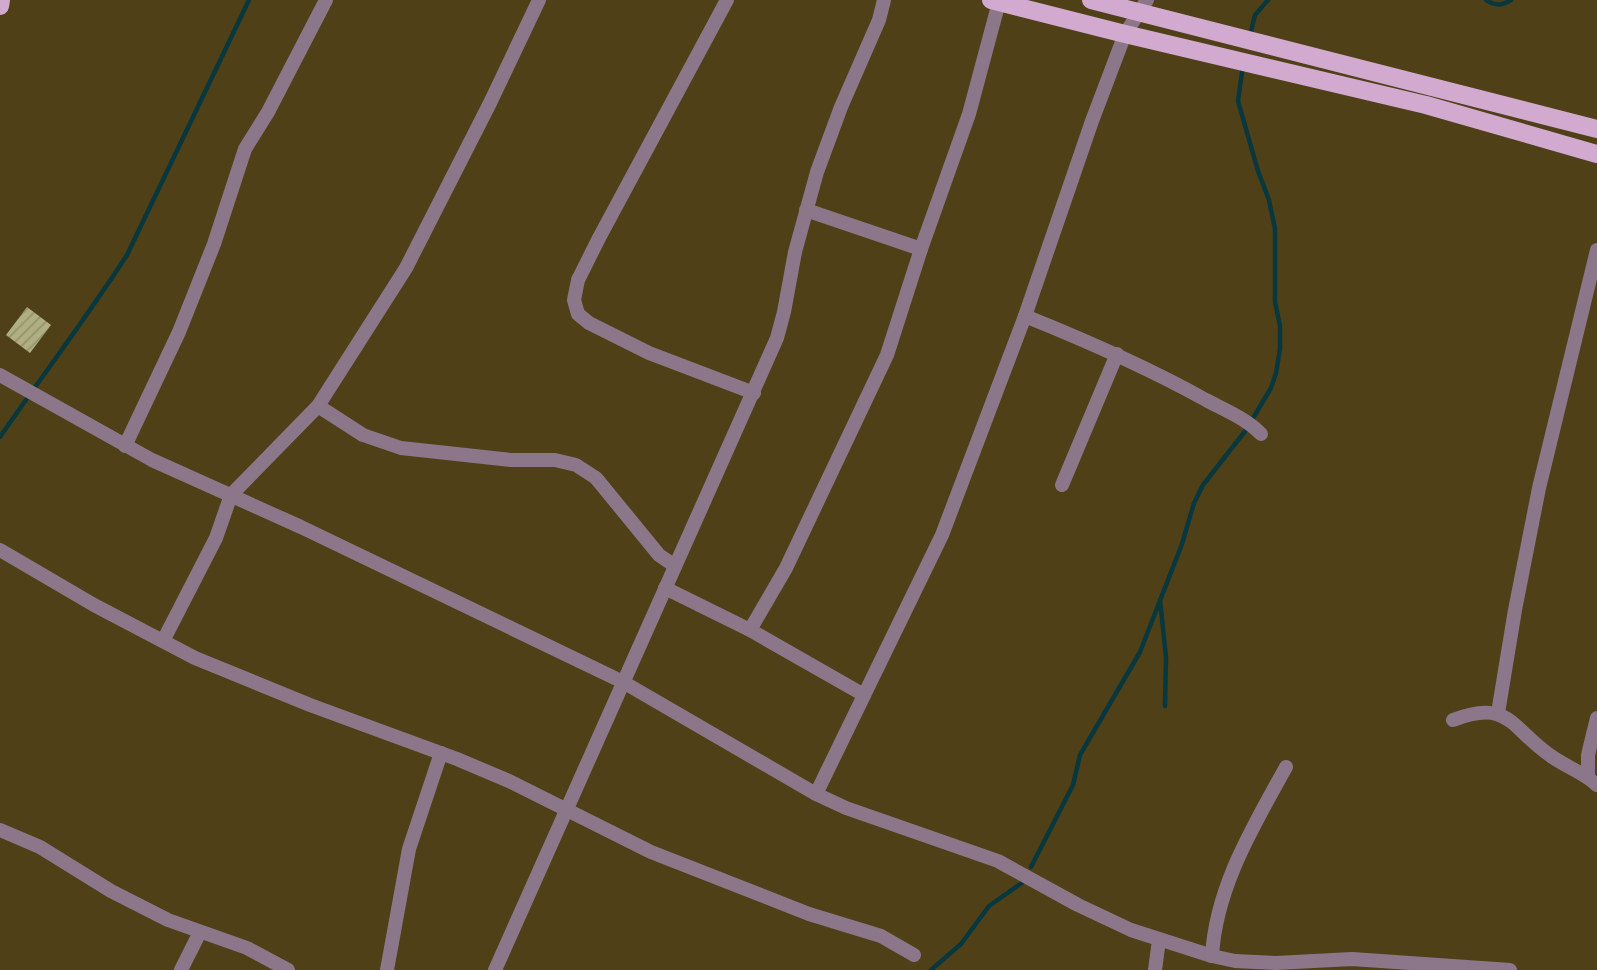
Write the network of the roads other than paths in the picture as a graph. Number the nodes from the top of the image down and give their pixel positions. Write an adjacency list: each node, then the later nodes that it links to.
1 (1, 0): 8 (main road)
2 (326, 0): 22 (street)
3 (539, 0): 20 (street)
4 (727, 0): 19 (street)
5 (884, 0): 13 (street)
6 (1091, 0): 9 (main road)
7 (995, 1): 10 (main road); 14 (street)
8 (0, 6)
9 (1143, 6): 10 (street); 11 (main road)
10 (1125, 34): 12 (main road); 16 (street)
11 (1597, 129)
12 (1597, 154)
13 (806, 210): 14 (street); 19 (street)
14 (921, 249): 28 (street)
15 (1597, 250): 32 (street)
16 (1024, 316): 17 (street); 31 (street)
17 (1117, 354): 21 (street); 23 (street)
18 (0, 375): 22 (street)
19 (754, 393): 26 (street)
20 (318, 406): 24 (street); 26 (street)
21 (1254, 428)
22 (125, 446): 24 (street)
23 (1062, 485)
24 (231, 495): 29 (street); 30 (street)
25 (0, 550): 29 (street)
26 (675, 566): 27 (street)
27 (665, 588): 28 (street); 30 (street)
28 (750, 630): 31 (street)
29 (163, 642): 35 (street)
30 (623, 682): 38 (street); 39 (street)
31 (864, 695): 38 (street)
32 (1498, 713): 34 (street); 37 (street)
33 (1597, 718): 37 (street)
34 (1453, 720)
35 (441, 753): 39 (street); 48 (street)
36 (1286, 767): 44 (street)
37 (1593, 781)
38 (816, 794): 42 (street)
39 (565, 810): 43 (street); 49 (street)
40 (0, 831): 41 (street)
41 (200, 932): 46 (street); 47 (street)
42 (1159, 940): 44 (street); 50 (street)
43 (914, 955)
44 (1212, 956): 45 (street)
45 (1374, 965): 51 (street)
46 (181, 970)
47 (288, 970)
48 (387, 970)
49 (495, 970)
50 (1155, 970)
51 (1510, 970)

